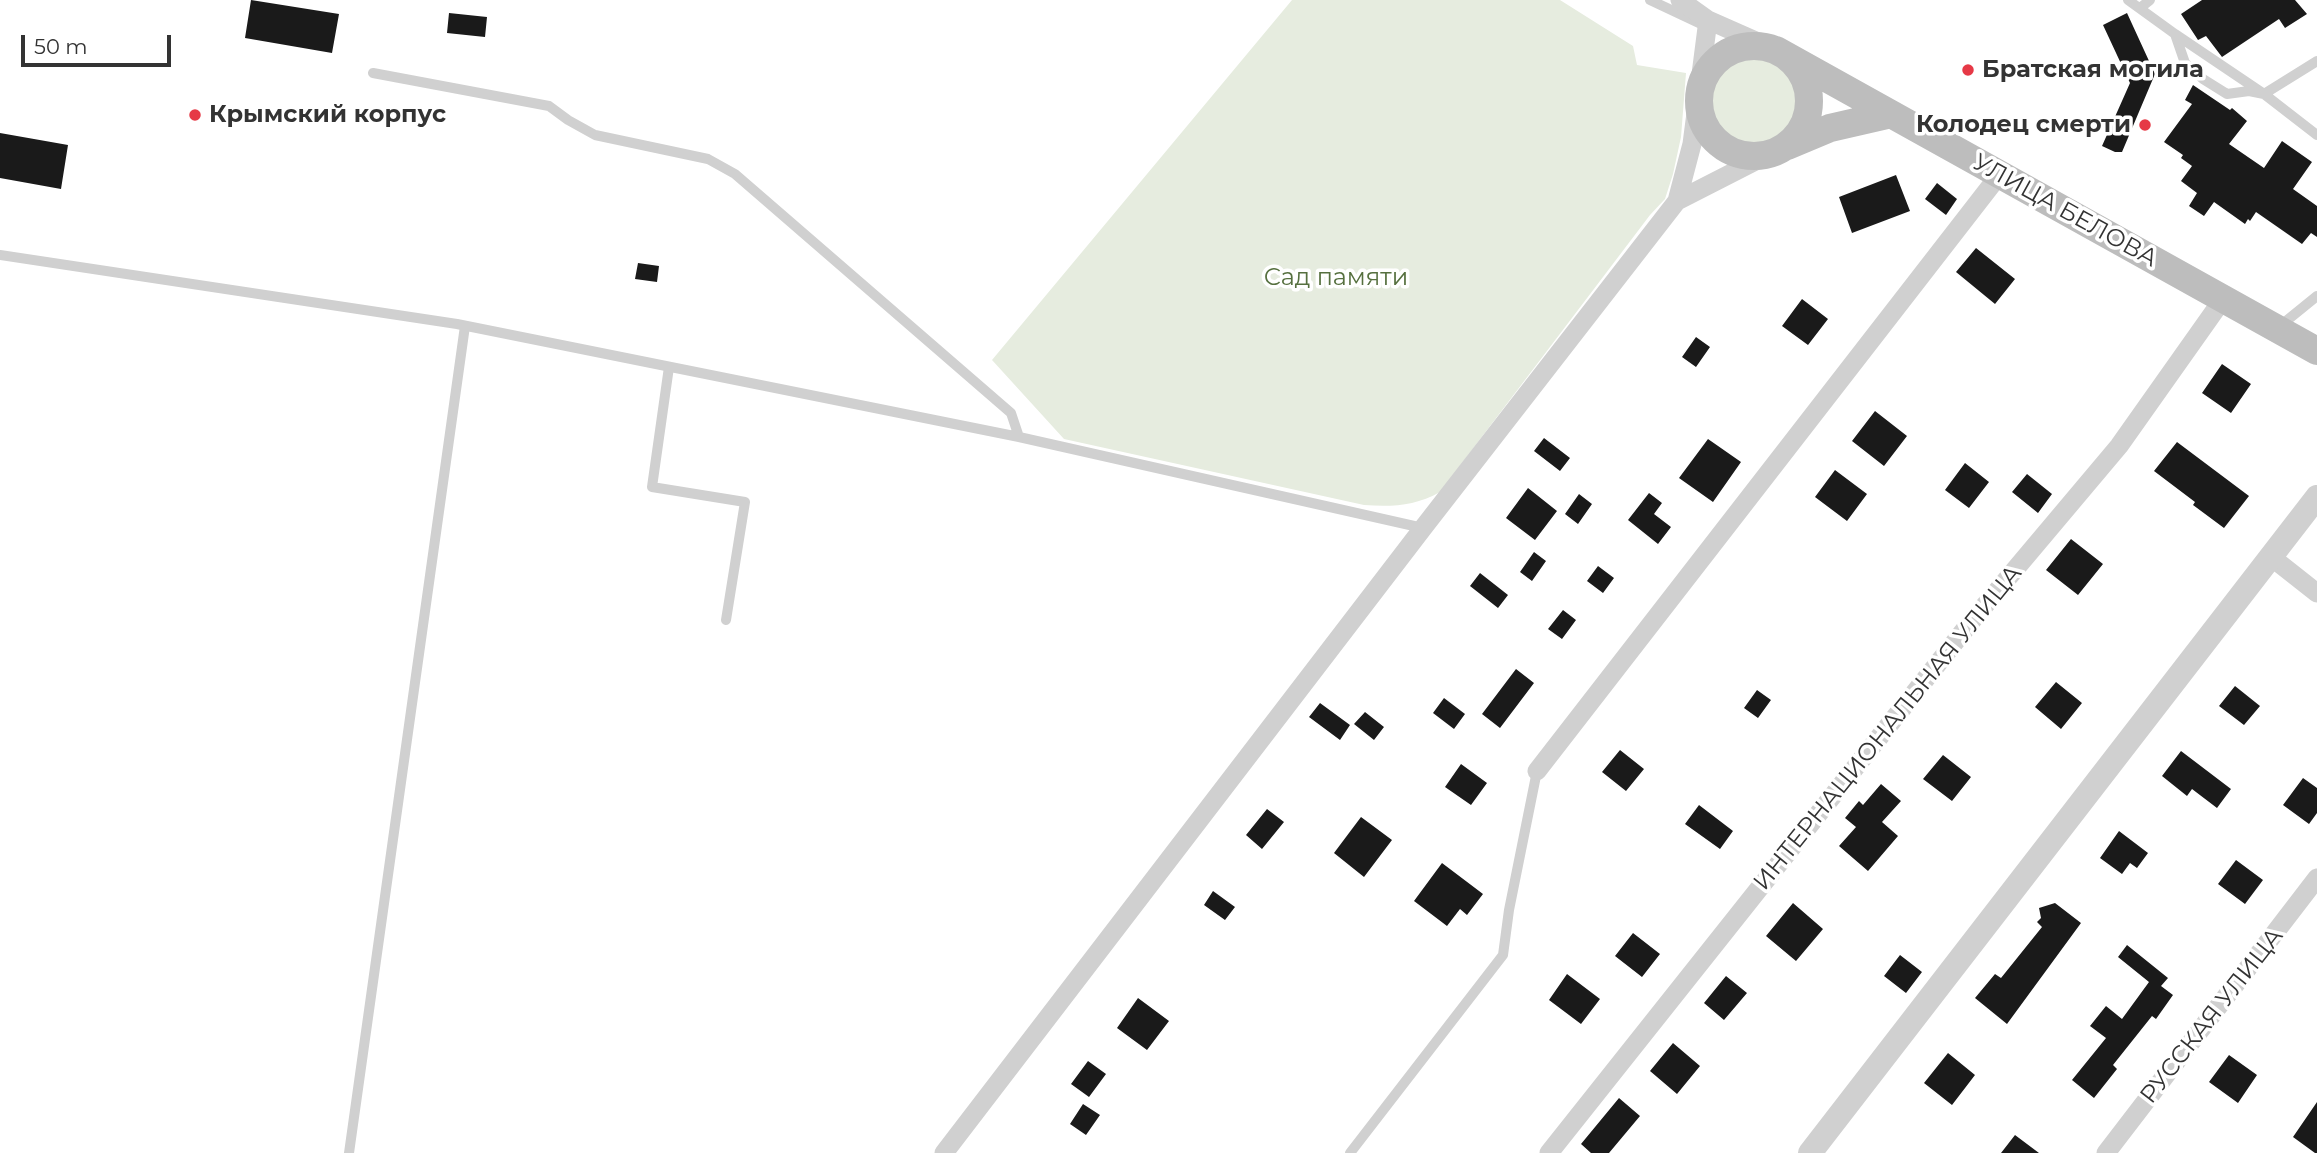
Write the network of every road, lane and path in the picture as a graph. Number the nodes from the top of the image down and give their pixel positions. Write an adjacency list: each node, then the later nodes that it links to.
1 (1650, 0): 6 (lane)
2 (1680, 0): 6 (street)
3 (2128, 0): 5 (lane)
4 (2150, 0): 5 (lane)
5 (2140, 8): 7 (lane)
6 (1708, 24): 8 (street); 12 (street)
7 (2175, 34): 11 (lane); 11 (lane)
8 (1776, 50): 12 (main road); 13 (main road, УЛИЦА БЕЛОВА); 15 (main road)
9 (2317, 61): 11 (lane)
10 (373, 73): 25 (lane)
11 (2264, 94): 14 (lane)
12 (1698, 99): 15 (main road); 17 (street)
13 (1891, 114): 15 (main road); 16 (main road, УЛИЦА БЕЛОВА)
14 (2317, 135)
15 (1771, 153): 17 (street)
16 (2000, 174): 20 (main road, УЛИЦА БЕЛОВА); 31 (street)
17 (1677, 201): 27 (street)
18 (0, 255): 21 (lane)
19 (2317, 296): 22 (lane)
20 (2223, 299): 22 (main road, УЛИЦА БЕЛОВА); 36 (street, ИНТЕРНАЦИОНАЛЬНАЯ УЛИЦА)
21 (465, 326): 24 (lane); 33 (lane)
22 (2277, 328): 23 (main road, УЛИЦА БЕЛОВА)
23 (2317, 351)
24 (669, 367): 25 (lane); 30 (lane)
25 (1018, 437): 27 (lane)
26 (2317, 497): 28 (street)
27 (1423, 528): 34 (street)
28 (2270, 556): 29 (street); 37 (street)
29 (2317, 593)
30 (726, 620)
31 (1536, 771): 35 (lane)
32 (2317, 878): 38 (street, РУССКАЯ УЛИЦА)
33 (349, 1153)
34 (944, 1153)
35 (1350, 1153)
36 (1549, 1153)
37 (1811, 1153)
38 (2106, 1153)

